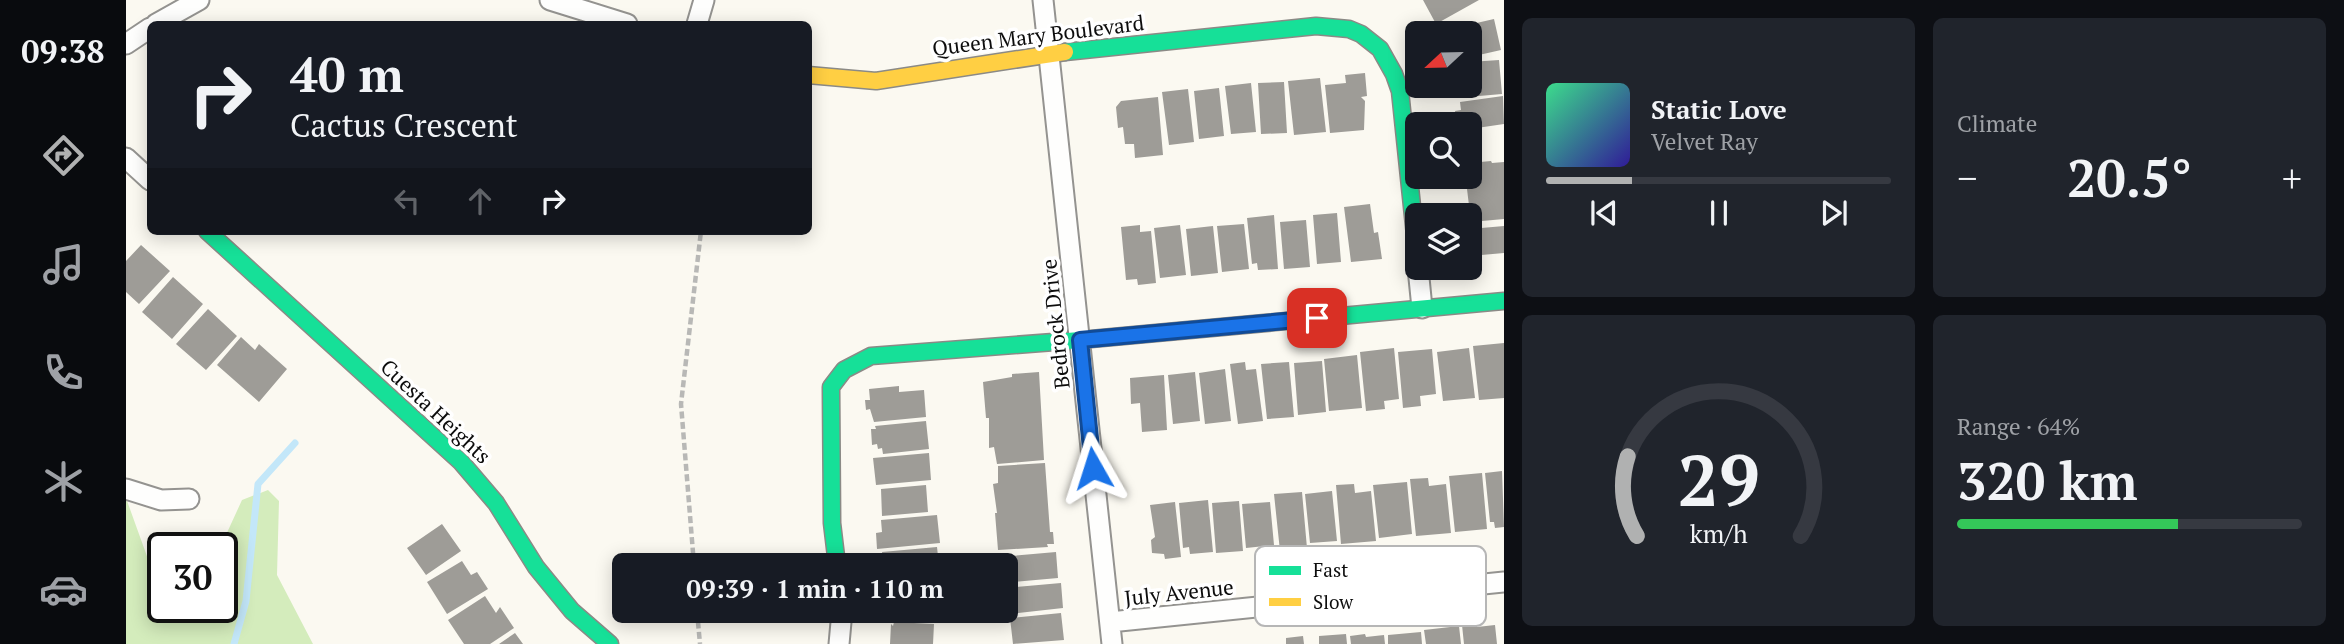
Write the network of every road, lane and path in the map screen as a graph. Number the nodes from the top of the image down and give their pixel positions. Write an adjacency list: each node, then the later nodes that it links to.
1 (199, 0): 5 (street)
2 (550, 0): 6 (street)
3 (704, 0): 7 (street)
4 (1044, 0): 10 (street, Bedrock Drive)
5 (161, 21)
6 (617, 21)
7 (698, 21)
8 (147, 30): 9 (street)
9 (126, 44)
10 (1050, 54): 11 (street, Queen Mary Boulevard); 14 (street, Queen Mary Boulevard); 20 (street, Bedrock Drive)
11 (812, 75)
12 (126, 158): 13 (street)
13 (147, 177)
14 (1412, 203)
15 (211, 235): 31 (street, Cuesta Heights)
16 (701, 235): 23 (path)
17 (1419, 280): 19 (street, Queen Mary Boulevard)
18 (1504, 301): 19 (street)
19 (1422, 308): 20 (street)
20 (1080, 340): 24 (street); 28 (street, Bedrock Drive)
21 (126, 489): 22 (street)
22 (189, 499)
23 (693, 553)
24 (836, 553)
25 (1504, 582): 26 (street, July Avenue)
26 (1486, 584)
27 (1255, 607): 28 (street, July Avenue)
28 (1110, 622): 34 (street, Bedrock Drive)
29 (698, 623): 32 (path)
30 (841, 623): 33 (street)
31 (610, 644)
32 (700, 644)
33 (839, 644)
34 (1112, 644)

